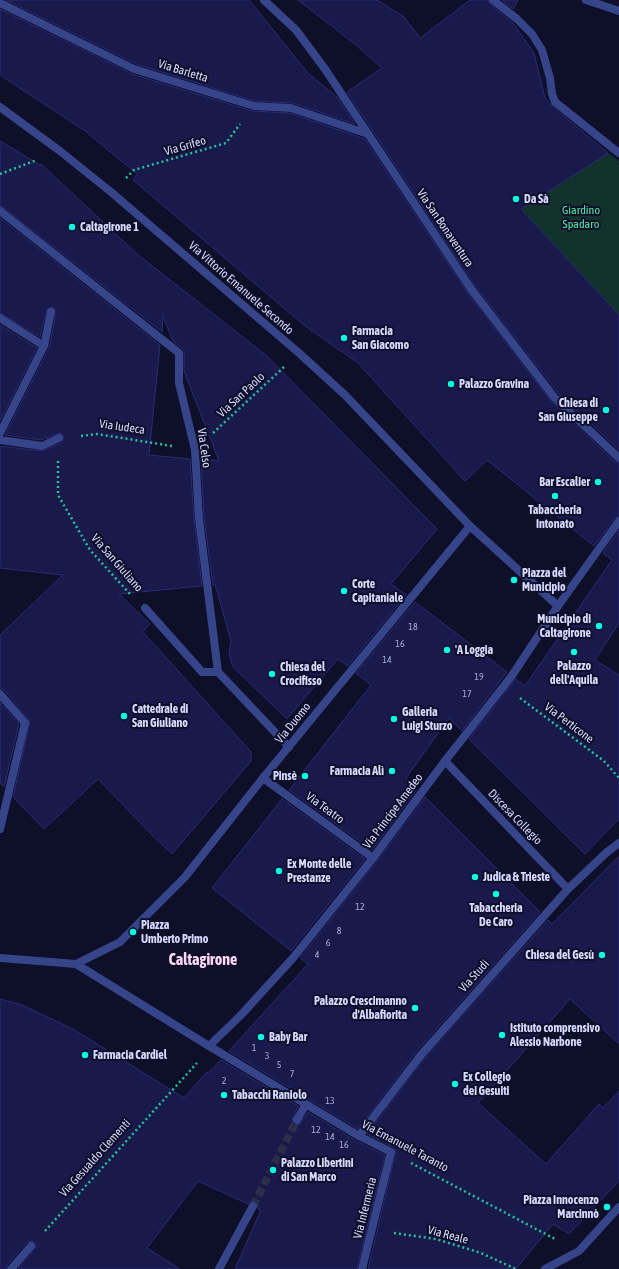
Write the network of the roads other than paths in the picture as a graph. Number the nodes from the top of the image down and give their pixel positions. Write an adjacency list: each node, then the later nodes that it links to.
1 (264, 0): 7 (street, Via San Bonaventura)
2 (493, 0): 8 (street)
3 (586, 0): 5 (street)
4 (0, 2): 7 (street, Via Barletta)
5 (619, 11)
6 (0, 107): 18 (street, Via Vittorio Emanuele Secondo)
7 (368, 134): 16 (street, Via San Bonaventura)
8 (619, 153)
9 (0, 211): 21 (street, Via Celso)
10 (51, 312): 12 (street)
11 (0, 318): 12 (street)
12 (44, 346): 13 (street)
13 (0, 433)
14 (58, 438): 15 (street)
15 (0, 440)
16 (619, 458)
17 (619, 520): 19 (street, Via Principe Amedeo)
18 (470, 526): 19 (street, Via Vittorio Emanuele Secondo); 23 (street, Via Duomo)
19 (558, 606): 24 (street, Via Principe Amedeo)
20 (145, 608): 21 (street)
21 (218, 672): 23 (street)
22 (0, 694): 26 (street)
23 (289, 747): 25 (street, Via Duomo)
24 (445, 761): 28 (street, Via Principe Amedeo); 29 (street, Discesa Collegio)
25 (264, 778): 28 (street, Via Teatro); 31 (street, Via Duomo)
26 (0, 829)
27 (619, 843): 29 (street, Via Studi)
28 (373, 858): 32 (street, Via Principe Amedeo)
29 (568, 889): 35 (street, Via Studi)
30 (4, 958): 31 (street)
31 (76, 964): 32 (street, Via Emanuele Taranto)
32 (209, 1046): 33 (street, Via Emanuele Taranto)
33 (306, 1104): 34 (street); 35 (street, Via Emanuele Taranto)
34 (298, 1120)
35 (359, 1136): 36 (street, Via Emanuele Taranto)
36 (391, 1152): 42 (street, Via Infermeria)
37 (253, 1206): 41 (street)
38 (619, 1207): 43 (street)
39 (31, 1246): 40 (street)
40 (11, 1269)
41 (219, 1269)
42 (362, 1269)
43 (545, 1269)

